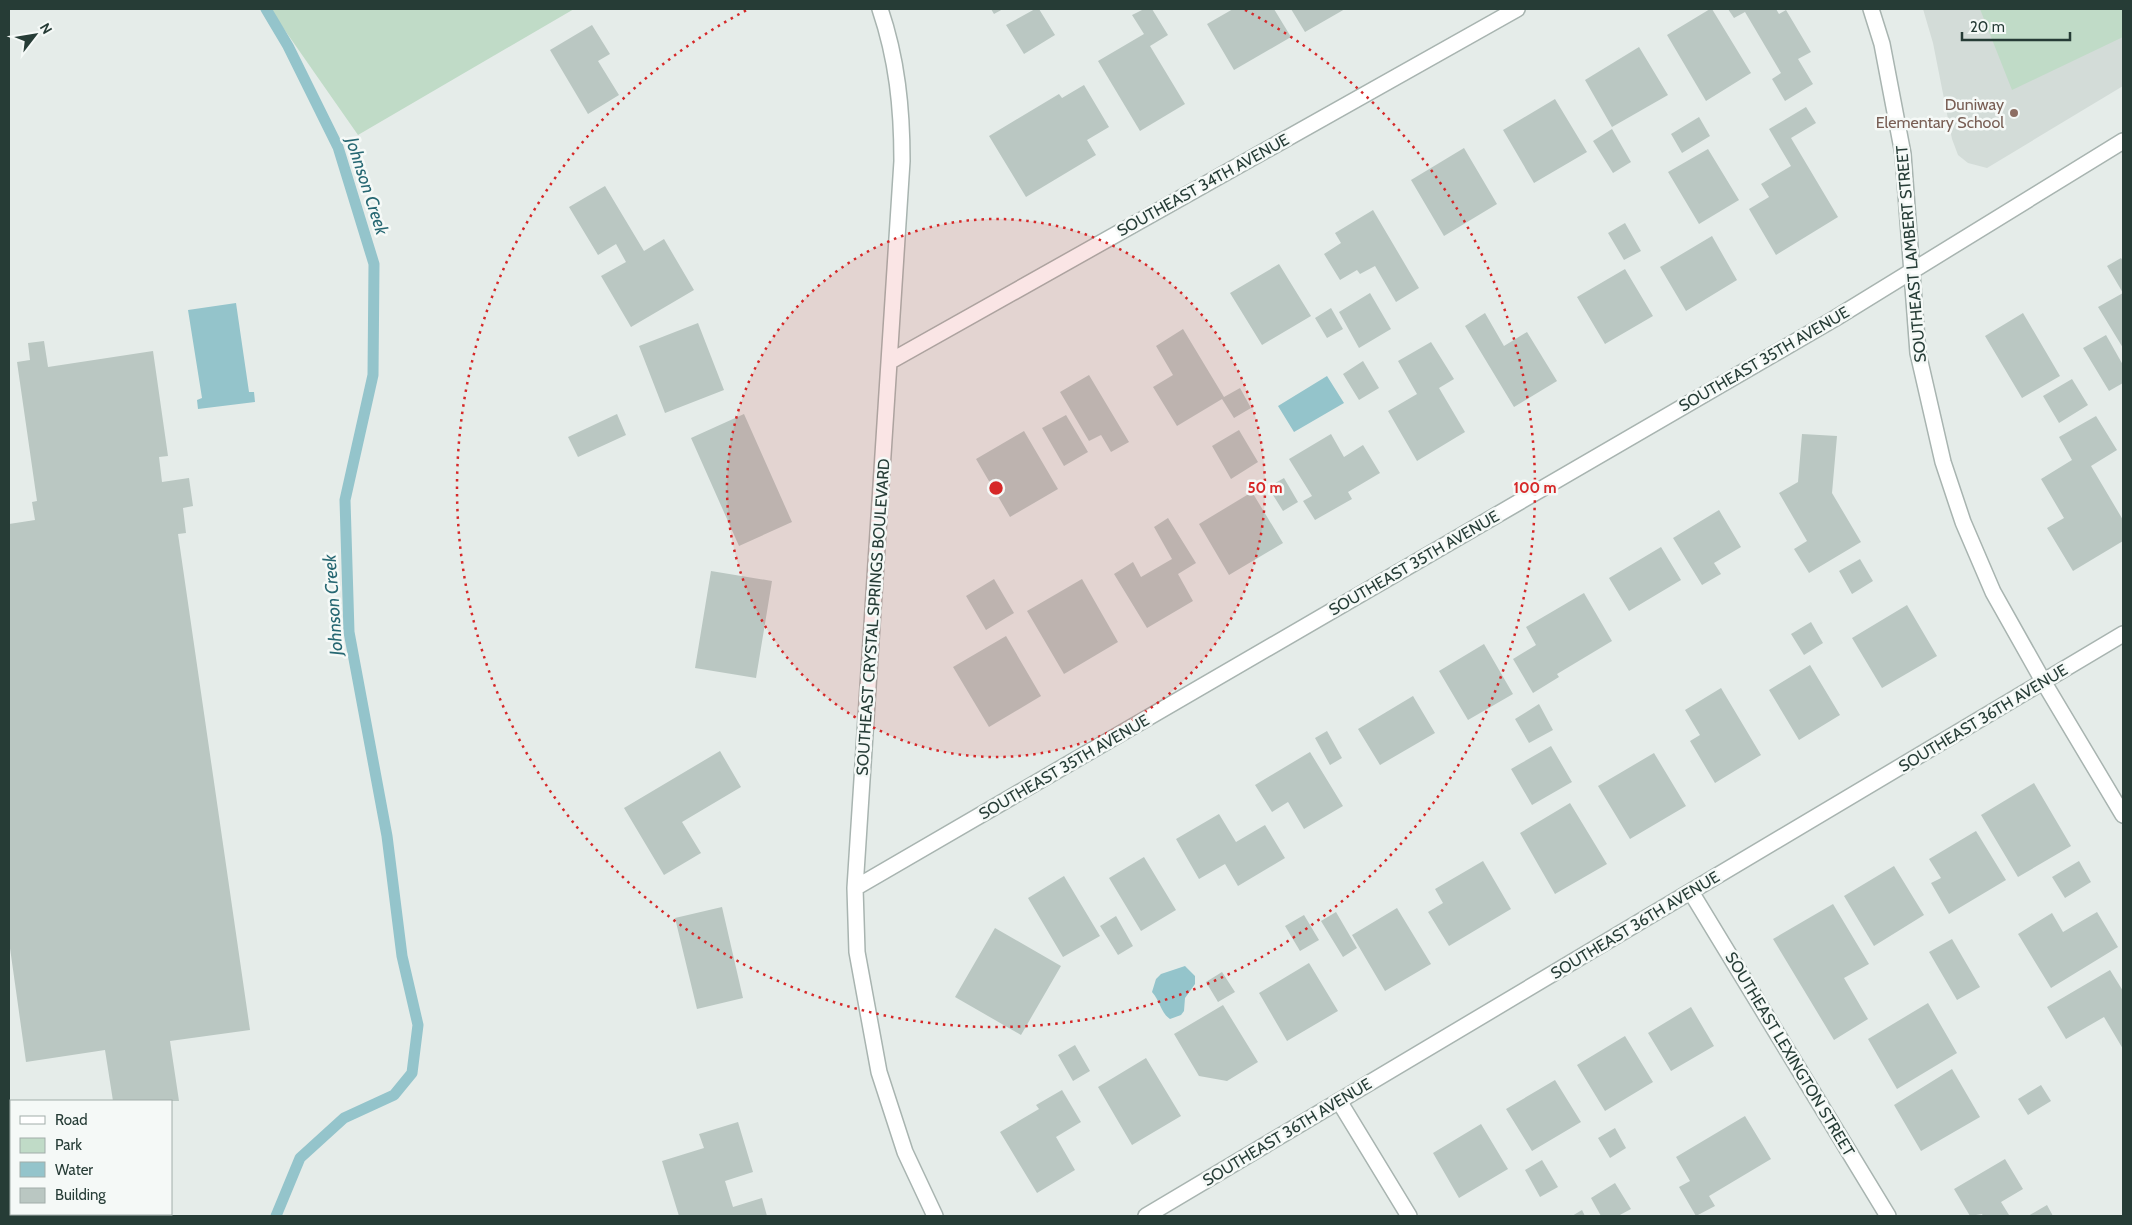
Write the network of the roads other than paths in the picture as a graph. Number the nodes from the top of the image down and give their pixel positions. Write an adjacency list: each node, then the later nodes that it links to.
1 (880, 9): 6 (street, SOUTHEAST CRYSTAL SPRINGS BOULEVARD)
2 (1517, 9): 6 (street, SOUTHEAST 34TH AVENUE)
3 (1871, 9): 5 (street, SOUTHEAST LAMBERT STREET)
4 (2123, 141): 5 (street, SOUTHEAST 35TH AVENUE)
5 (1912, 270): 8 (street, SOUTHEAST LAMBERT STREET); 10 (street, SOUTHEAST 35TH AVENUE)
6 (889, 362): 10 (street, SOUTHEAST CRYSTAL SPRINGS BOULEVARD)
7 (2123, 634): 8 (street, SOUTHEAST 36TH AVENUE)
8 (2043, 681): 9 (street, SOUTHEAST LAMBERT STREET); 11 (street, SOUTHEAST 36TH AVENUE)
9 (2123, 815)
10 (855, 888): 13 (street, SOUTHEAST CRYSTAL SPRINGS BOULEVARD)
11 (1691, 892): 12 (street, SOUTHEAST 36TH AVENUE); 16 (street, SOUTHEAST LEXINGTON STREET)
12 (1338, 1101): 14 (street, SOUTHEAST 36TH AVENUE); 15 (street)
13 (935, 1216)
14 (1146, 1216)
15 (1409, 1216)
16 (1888, 1216)

